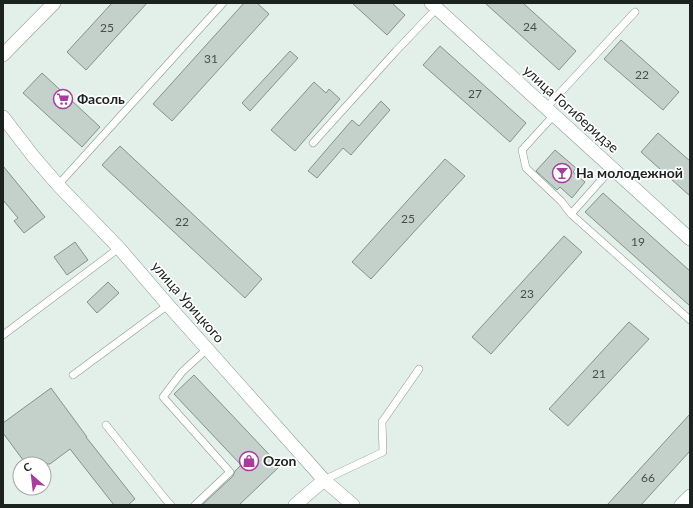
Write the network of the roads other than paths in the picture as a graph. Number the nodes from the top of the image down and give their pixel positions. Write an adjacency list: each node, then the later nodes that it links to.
1 (54, 3): 5 (street)
2 (223, 3): 10 (lane)
3 (434, 5): 6 (street, улица Гогиберидзе); 8 (lane)
4 (635, 12): 6 (lane)
5 (3, 55)
6 (550, 112): 9 (street, улица Гогиберидзе); 11 (lane)
7 (3, 117): 10 (street, улица Урицкого)
8 (313, 143)
9 (612, 168): 11 (lane); 12 (street, улица Гогиберидзе)
10 (58, 185): 13 (street, улица Урицкого)
11 (571, 214): 15 (lane)
12 (690, 239)
13 (120, 248): 14 (street, улица Урицкого); 16 (lane)
14 (168, 305): 17 (street, улица Урицкого); 19 (lane)
15 (690, 320)
16 (3, 335)
17 (207, 349): 21 (street, улица Урицкого); 24 (lane)
18 (419, 369): 21 (lane)
19 (73, 375)
20 (106, 425): 23 (lane)
21 (324, 480): 25 (street); 26 (street, улица Урицкого)
22 (690, 496): 27 (street)
23 (171, 505)
24 (195, 505)
25 (295, 505)
26 (353, 505)
27 (681, 505)

